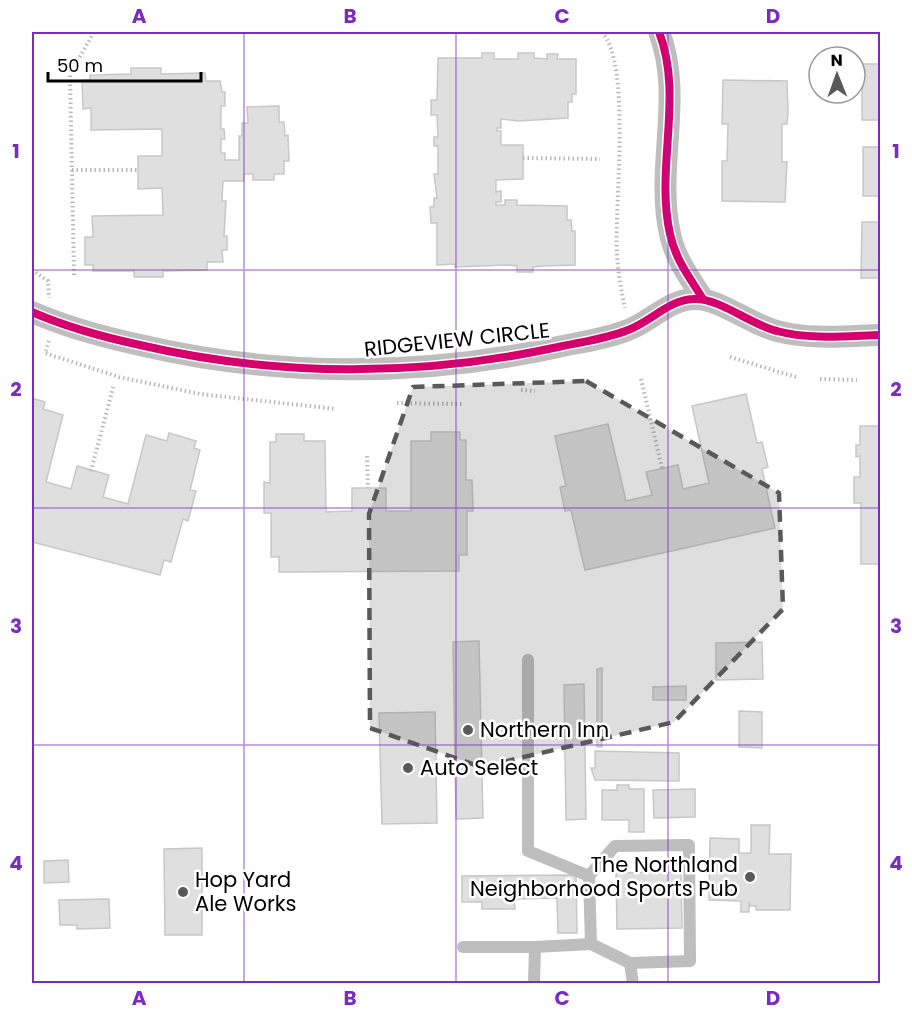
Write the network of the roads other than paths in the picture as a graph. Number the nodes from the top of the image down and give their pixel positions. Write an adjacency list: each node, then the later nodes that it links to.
1 (659, 32): 2 (street)
2 (703, 299): 3 (street, RIDGEVIEW CIRCLE); 4 (street)
3 (41, 316)
4 (880, 335)
5 (528, 660): 6 (lane)
6 (588, 876): 7 (lane); 10 (lane)
7 (591, 944): 9 (lane); 10 (lane)
8 (463, 947): 9 (lane)
9 (536, 947): 11 (lane)
10 (630, 963): 12 (lane)
11 (534, 984)
12 (633, 984)

